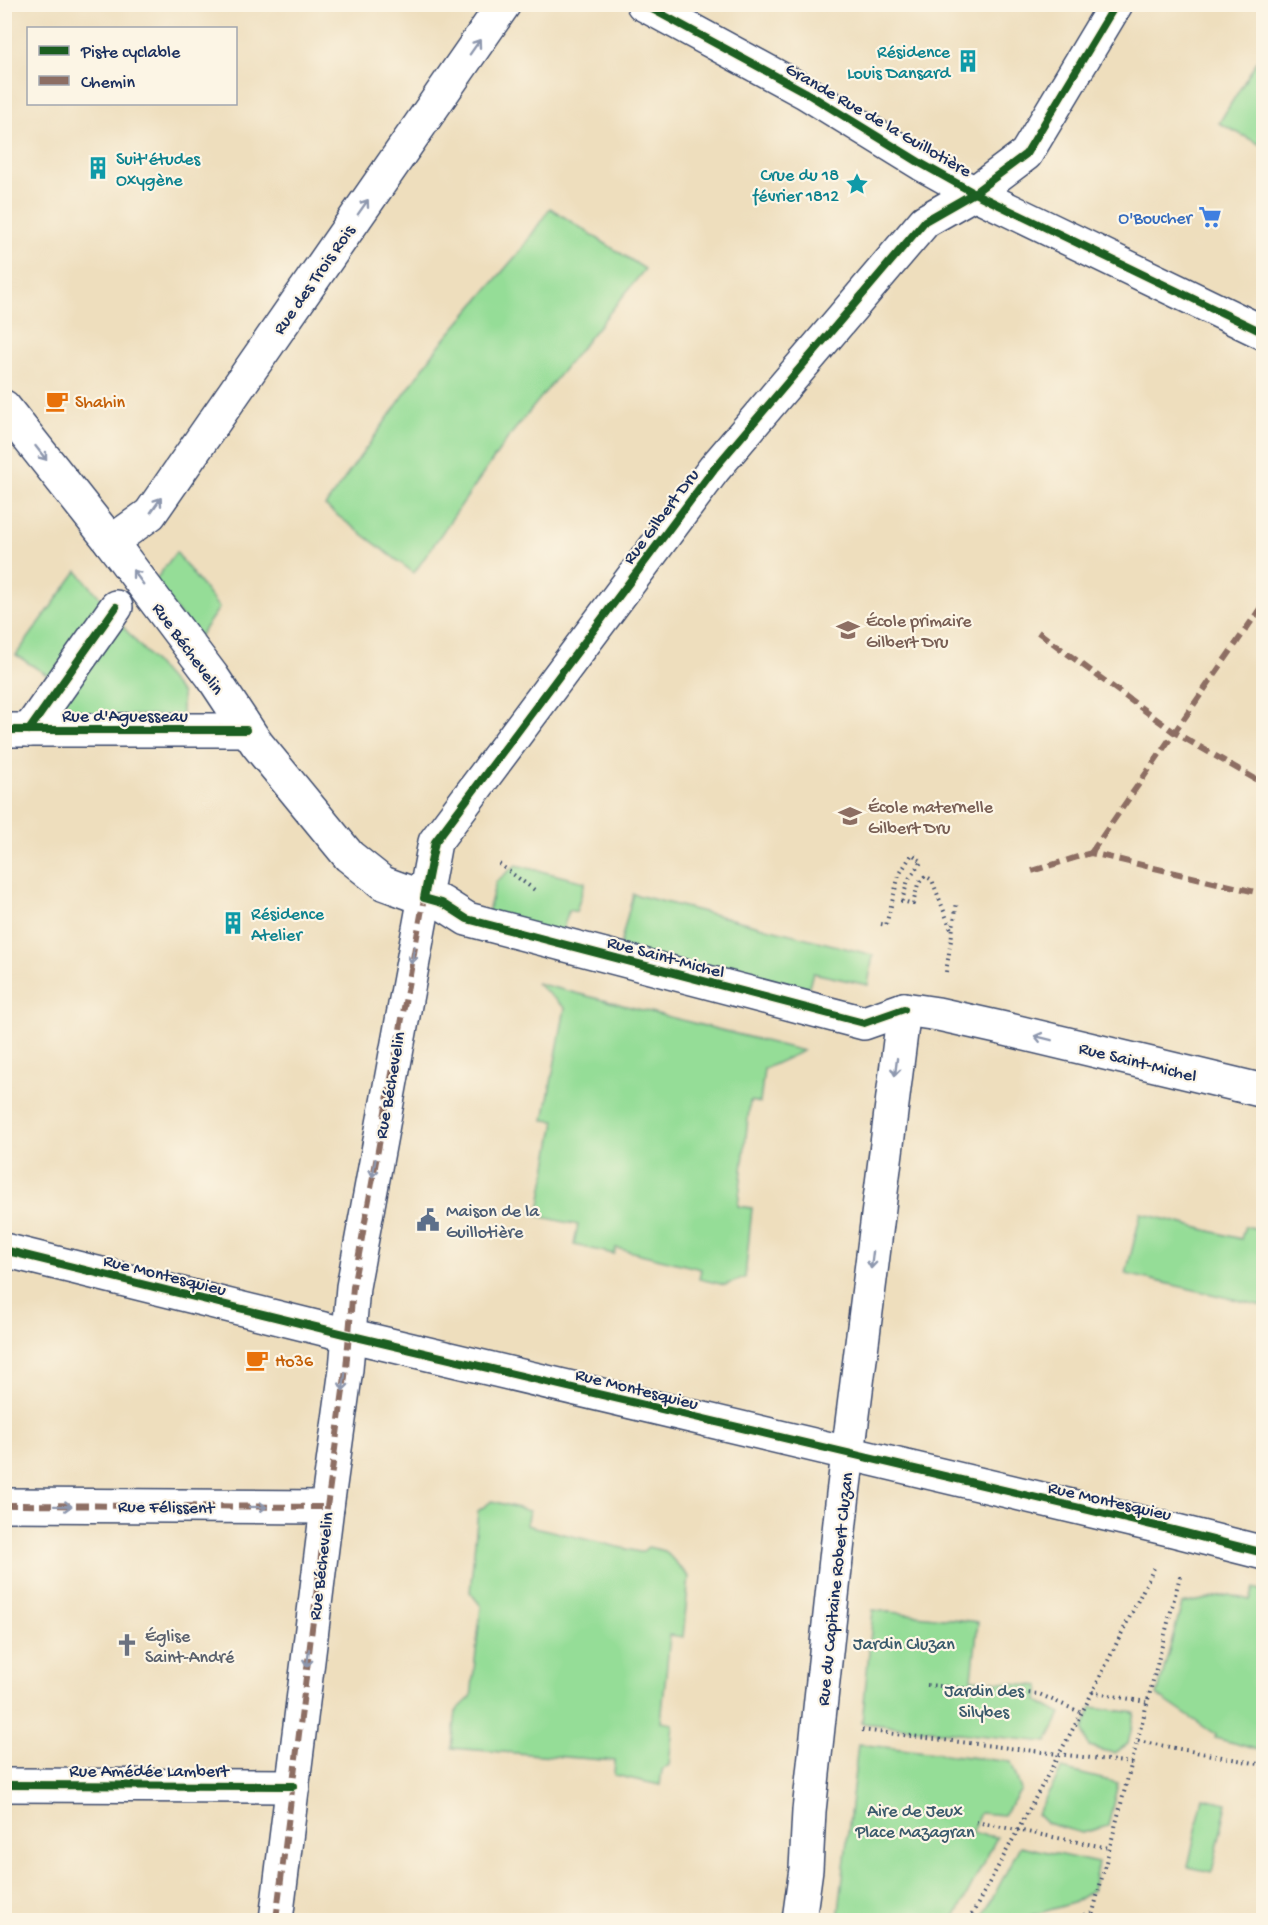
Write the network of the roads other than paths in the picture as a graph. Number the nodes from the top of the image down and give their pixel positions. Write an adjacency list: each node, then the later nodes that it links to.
1 (504, 4): 7 (street, Rue des Trois Rois, one-way to 1)
2 (643, 4): 4 (street, Grande Rue de la Guillotière)
3 (1116, 4): 4 (street, Rue Gilbert Dru)
4 (974, 193): 5 (street, Grande Rue de la Guillotière); 11 (street, Rue Gilbert Dru)
5 (1263, 333)
6 (4, 407): 7 (street, Rue Béchevelin, one-way to 7)
7 (111, 542): 9 (street, Rue Béchevelin, one-way to 7)
8 (116, 607): 10 (street)
9 (246, 729): 10 (street, Rue d'Aguesseau); 11 (street, Rue Béchevelin)
10 (17, 730)
11 (424, 898): 12 (street, Rue Saint-Michel); 15 (street, Rue Béchevelin, one-way to 15)
12 (904, 1009): 13 (street, Rue Saint-Michel, one-way to 12); 16 (street, Rue du Capitaine Robert Cluzan, one-way to 16)
13 (1263, 1091)
14 (4, 1250): 15 (street, Rue Montesquieu)
15 (348, 1335): 16 (street, Rue Montesquieu); 18 (street, Rue Béchevelin, one-way to 18)
16 (849, 1453): 19 (street, Rue Montesquieu); 23 (street, Rue du Capitaine Robert Cluzan)
17 (4, 1505): 18 (street, Rue Félissent, one-way to 18)
18 (327, 1507): 21 (street, Rue Béchevelin, one-way to 21)
19 (1263, 1553)
20 (4, 1785): 21 (street, Rue Amédée Lambert)
21 (293, 1786): 22 (street, Rue Béchevelin)
22 (276, 1920)
23 (799, 1920)

